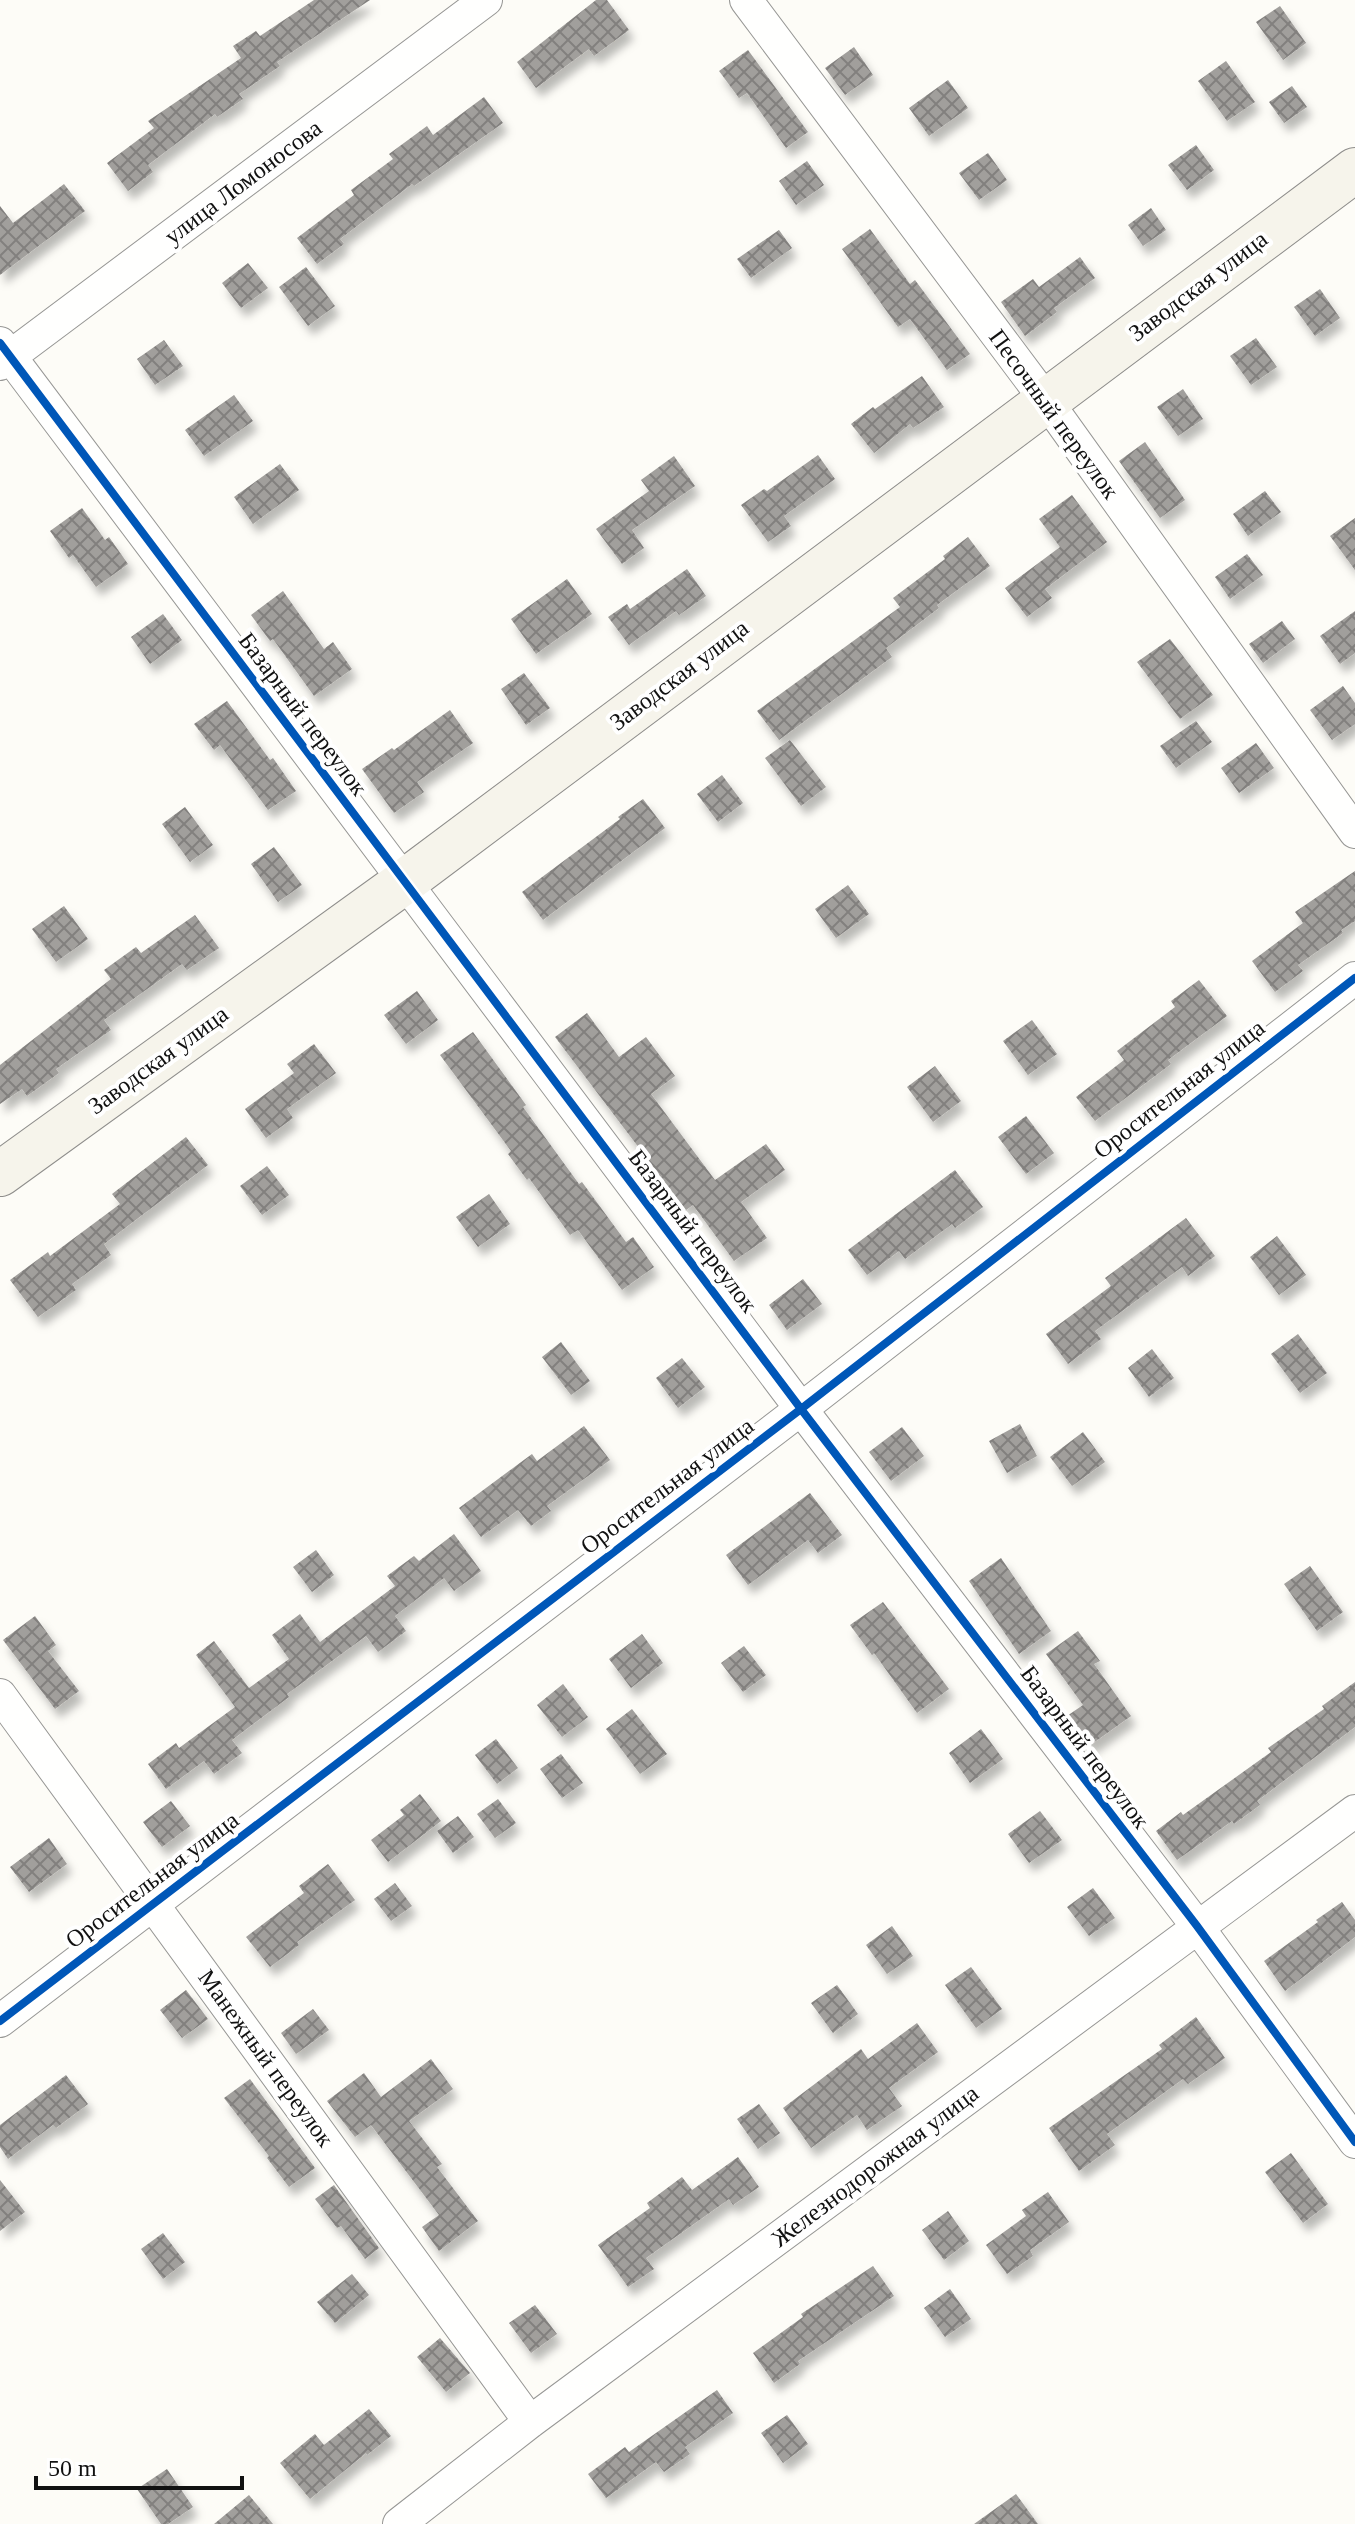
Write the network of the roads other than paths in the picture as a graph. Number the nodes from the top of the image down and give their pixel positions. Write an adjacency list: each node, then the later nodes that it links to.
1 (486, 0): 4 (street, улица Ломоносова)
2 (746, 0): 5 (street, Песочный переулок)
3 (1355, 170): 5 (main road, Заводская улица)
4 (3, 355): 7 (street, Базарный переулок)
5 (1045, 399): 6 (street, Песочный переулок); 7 (main road, Заводская улица)
6 (1355, 832)
7 (404, 882): 9 (main road, Заводская улица); 10 (street, Базарный переулок)
8 (1355, 978): 10 (street, Оросительная улица)
9 (0, 1174)
10 (801, 1409): 13 (street, Оросительная улица); 14 (street, Базарный переулок)
11 (0, 1695): 13 (street, Манежный переулок)
12 (1355, 1811): 14 (street, Железнодорожная улица)
13 (154, 1904): 15 (street, Оросительная улица); 17 (street, Манежный переулок)
14 (1197, 1926): 16 (street, Базарный переулок); 17 (street, Железнодорожная улица)
15 (0, 2021)
16 (1355, 2142)
17 (530, 2422): 18 (street, Железнодорожная улица)
18 (399, 2524)

